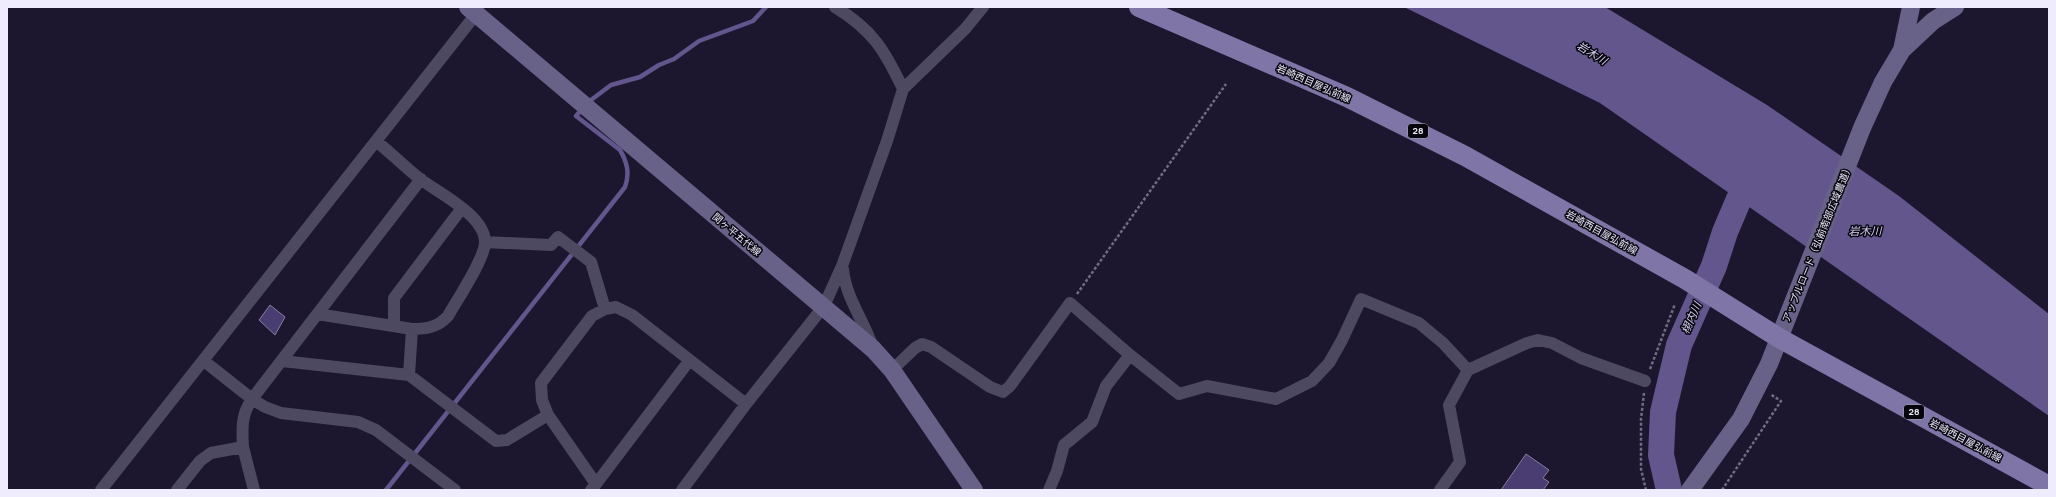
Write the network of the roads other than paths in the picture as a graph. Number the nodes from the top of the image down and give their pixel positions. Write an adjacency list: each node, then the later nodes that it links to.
1 (835, 7): 8 (street)
2 (984, 7): 8 (street)
3 (1140, 7): 19 (main road, 岩崎西目屋弘前線 / 28)
4 (1911, 7): 7 (main road)
5 (1955, 7): 7 (main road, アップルロード（弘前南部広域農道）)
6 (472, 11): 9 (street); 14 (main road, 関ヶ平五代線)
7 (1902, 50): 19 (main road, アップルロード（弘前南部広域農道）)
8 (904, 89): 13 (street)
9 (376, 141): 10 (street); 22 (street)
10 (420, 179): 11 (street); 16 (street)
11 (462, 208): 12 (street); 17 (street)
12 (485, 242): 15 (street); 18 (street)
13 (842, 266): 14 (street); 20 (street)
14 (824, 306): 20 (main road, 関ヶ平五代線); 30 (street)
15 (604, 309): 24 (street); 31 (street)
16 (318, 314): 17 (street); 23 (street)
17 (394, 326): 18 (street)
18 (412, 329): 27 (street)
19 (1779, 338): 33 (main road, 岩崎西目屋弘前線 / 28); 43 (main road, アップルロード（弘前南部広域農道）)
20 (873, 349): 25 (main road, 関ヶ平五代線)
21 (1130, 355): 25 (street); 26 (street); 41 (street)
22 (204, 361): 29 (street); 35 (street)
23 (282, 361): 27 (street); 29 (street)
24 (690, 361): 30 (street); 34 (street)
25 (892, 370): 40 (main road, 関ヶ平五代線)
26 (1468, 370): 28 (street); 42 (street)
27 (409, 375): 31 (street)
28 (1646, 381)
29 (252, 400): 32 (street); 38 (street)
30 (746, 404): 39 (street)
31 (548, 415): 34 (street)
32 (243, 447): 36 (street); 37 (street)
33 (2049, 486)
34 (594, 487)
35 (101, 490)
36 (177, 490)
37 (254, 490)
38 (455, 490)
39 (682, 490)
40 (974, 490)
41 (1049, 490)
42 (1440, 490)
43 (1690, 490)

